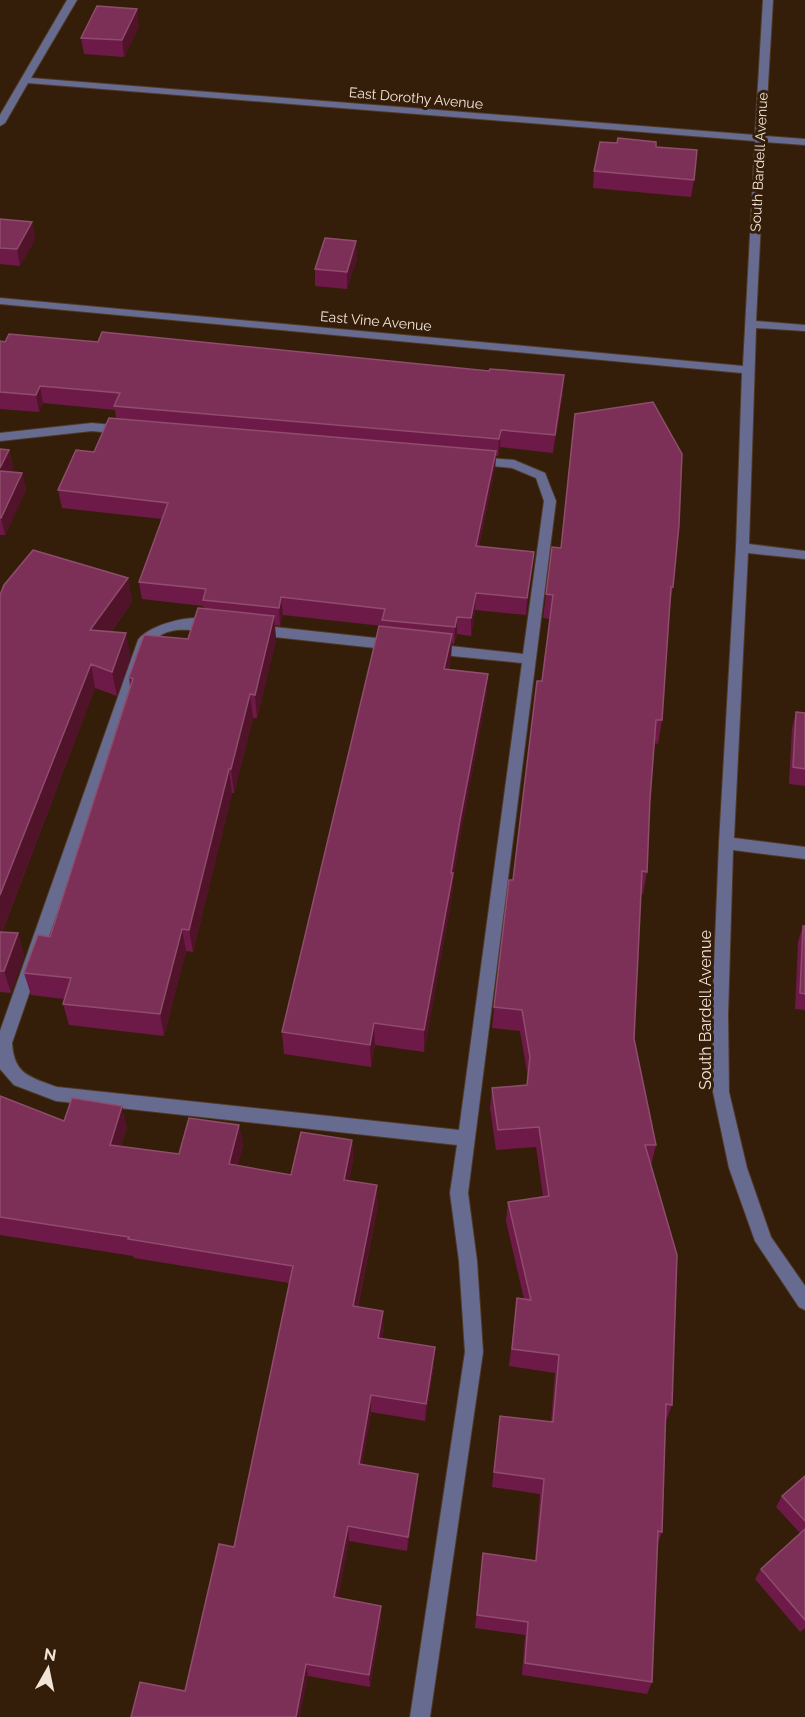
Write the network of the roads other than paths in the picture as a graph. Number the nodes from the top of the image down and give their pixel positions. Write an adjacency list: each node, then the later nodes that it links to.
1 (72, 0): 3 (street)
2 (768, 0): 5 (street, South Bardell Avenue)
3 (25, 80): 4 (street); 5 (street, East Dorothy Avenue)
4 (0, 123)
5 (760, 139): 6 (street, East Dorothy Avenue); 8 (street, South Bardell Avenue)
6 (805, 142)
7 (0, 301): 10 (street, East Vine Avenue)
8 (750, 324): 9 (street); 10 (street, South Bardell Avenue)
9 (805, 328)
10 (748, 370): 14 (street, South Bardell Avenue)
11 (139, 432): 12 (street)
12 (0, 436)
13 (456, 459): 18 (street)
14 (742, 548): 15 (street); 19 (street, South Bardell Avenue)
15 (805, 555)
16 (223, 627): 21 (street)
17 (246, 629): 18 (street)
18 (529, 659): 21 (street)
19 (726, 843): 20 (street); 22 (street, South Bardell Avenue)
20 (805, 853)
21 (466, 1138): 23 (street)
22 (805, 1301)
23 (420, 1717)

